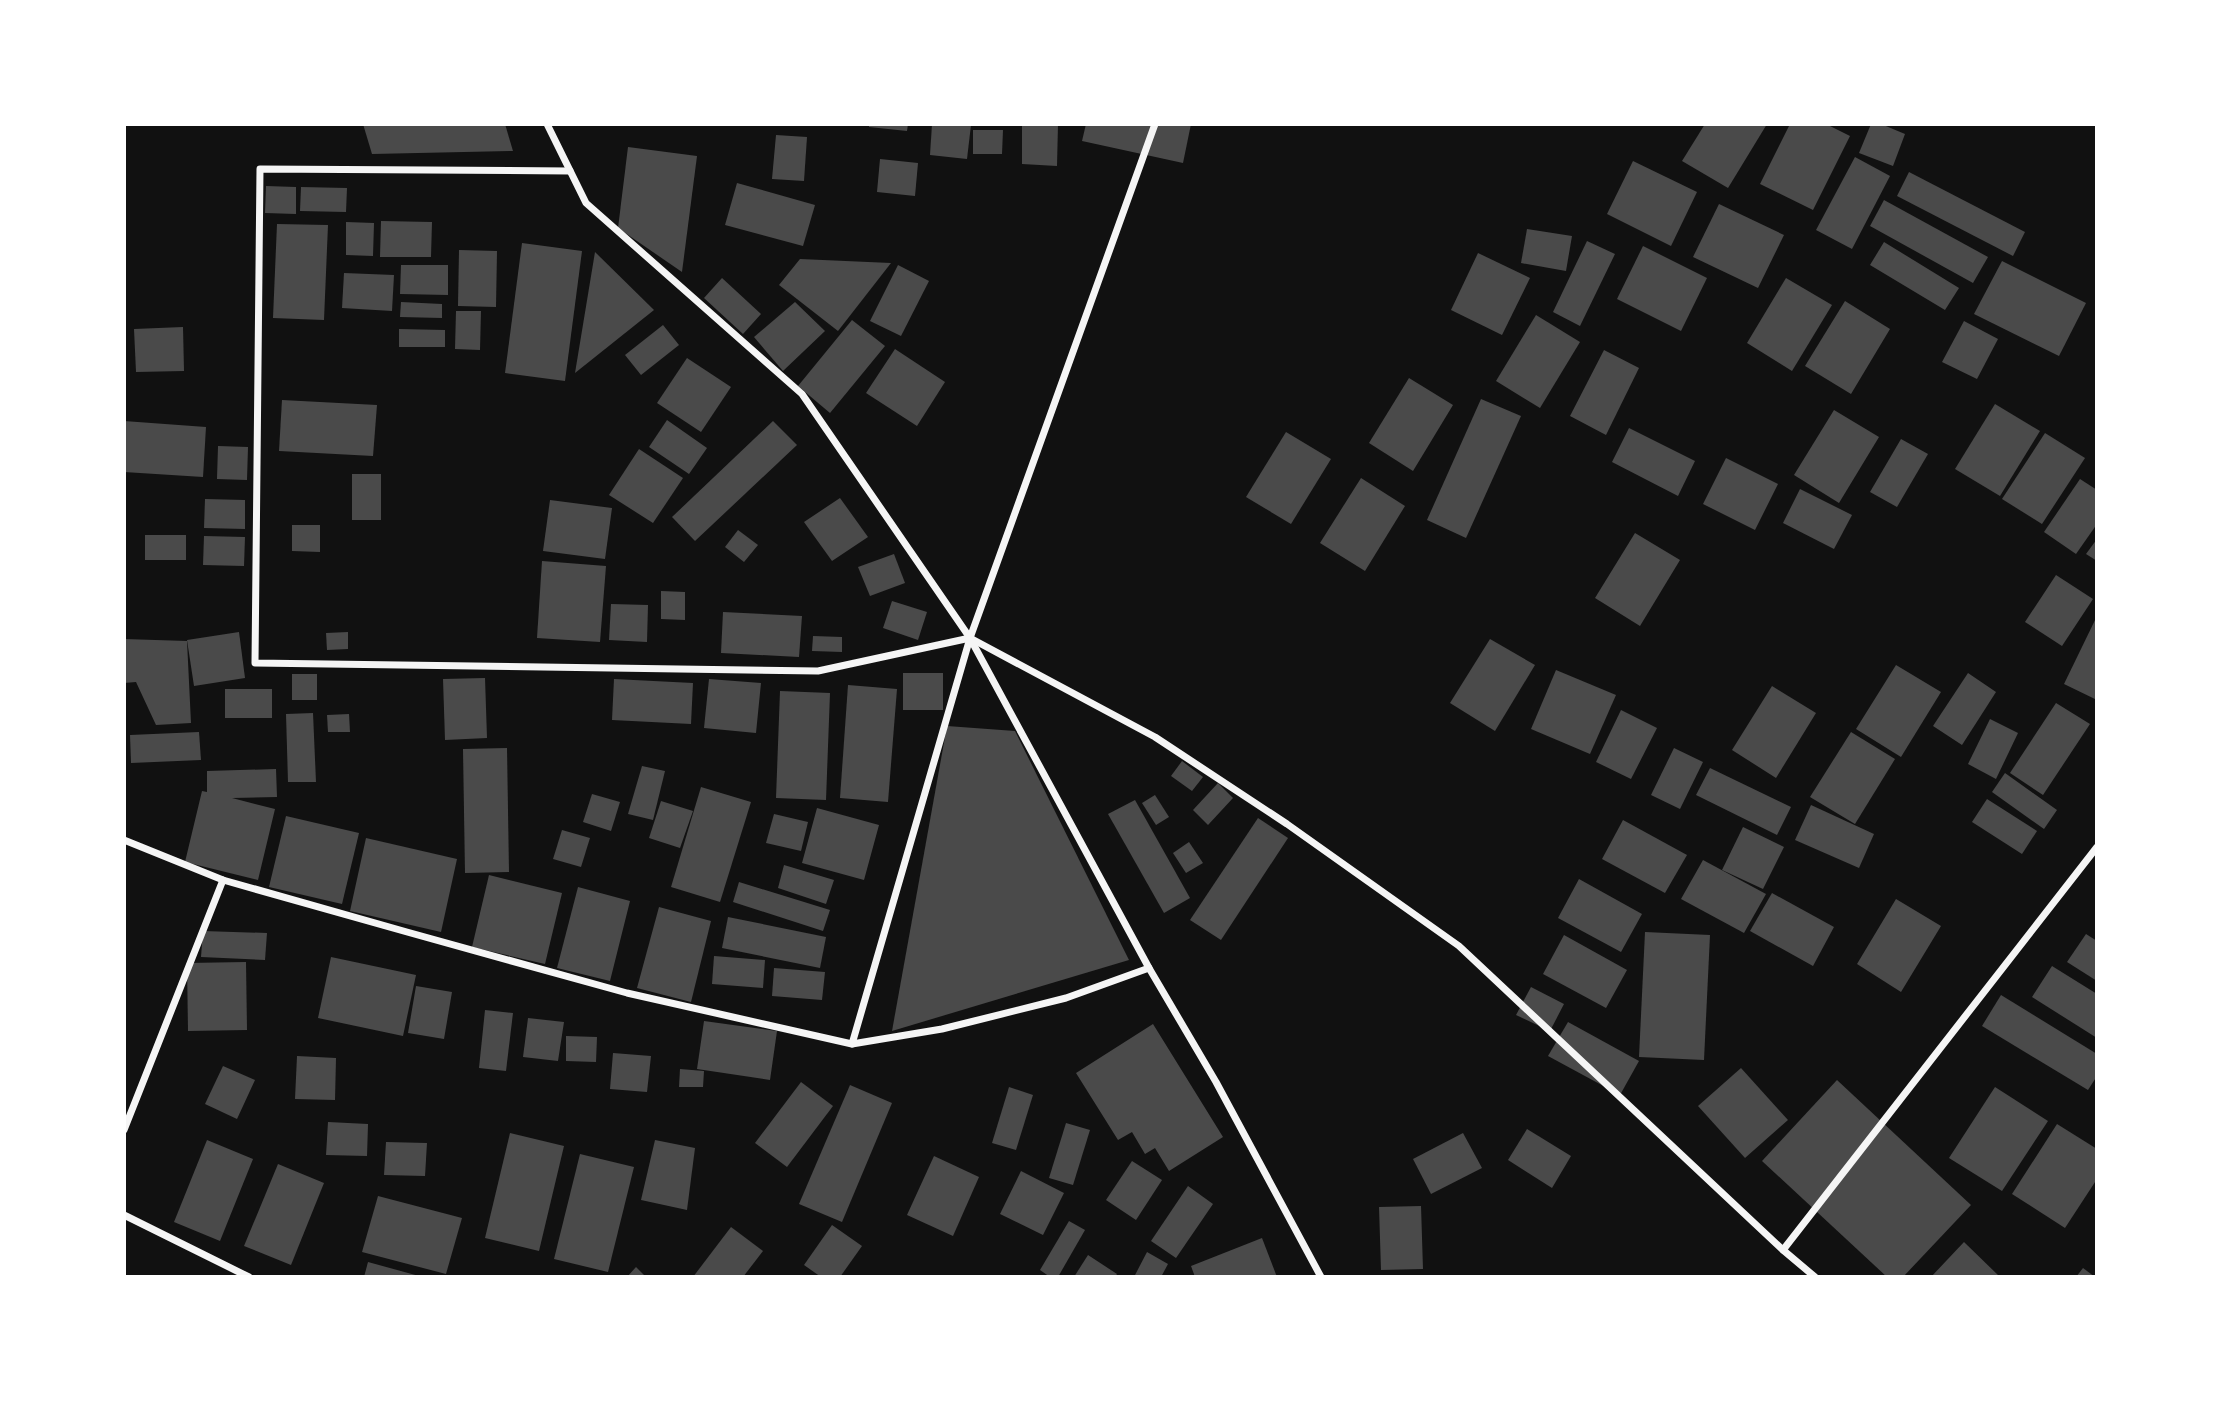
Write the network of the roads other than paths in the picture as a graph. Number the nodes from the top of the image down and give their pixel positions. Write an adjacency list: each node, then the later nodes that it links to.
1 (547, 124): 3 (street)
2 (1155, 124): 4 (street)
3 (570, 171): 4 (street); 4 (street)
4 (970, 638): 8 (street); 9 (street); 12 (street)
5 (124, 840): 7 (street)
6 (2097, 847): 12 (street)
7 (223, 880): 9 (street); 10 (street)
8 (1149, 968): 9 (street); 14 (street)
9 (852, 1044)
10 (124, 1130)
11 (124, 1215): 13 (street)
12 (1783, 1250): 15 (street)
13 (249, 1277)
14 (1321, 1277)
15 (1815, 1277)

